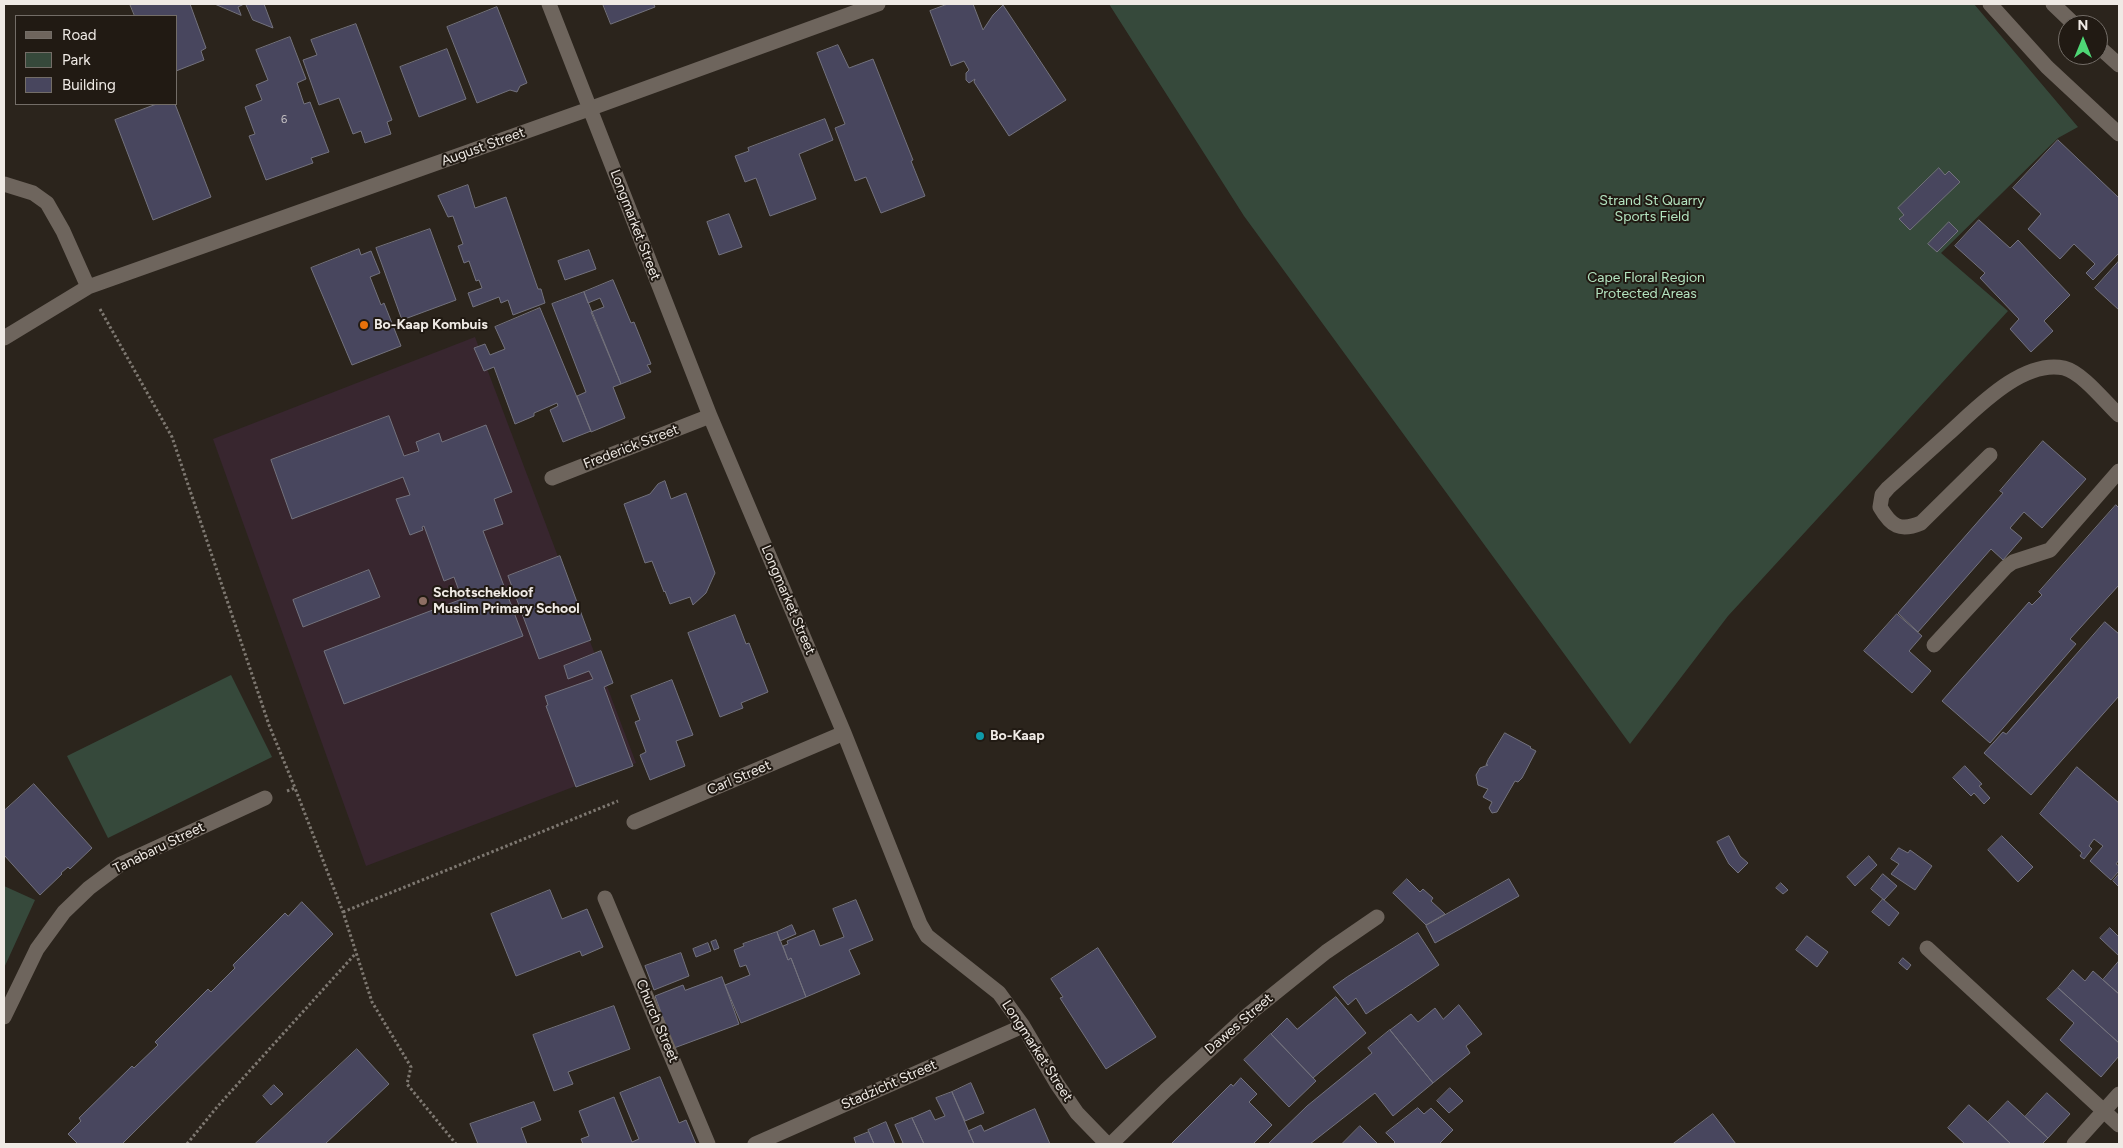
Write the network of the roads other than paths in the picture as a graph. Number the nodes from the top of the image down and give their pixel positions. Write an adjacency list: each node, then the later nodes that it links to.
1 (549, 4): 8 (street, Longmarket Street)
2 (878, 4): 8 (street, August Street)
3 (1990, 4): 9 (street)
4 (2053, 4): 5 (street)
5 (2065, 15)
6 (2108, 55): 7 (street)
7 (2119, 65)
8 (589, 109): 11 (street, August Street); 14 (street, Longmarket Street)
9 (2119, 134)
10 (4, 184): 11 (street)
11 (88, 287): 12 (street, August Street)
12 (4, 338)
13 (2119, 415): 15 (street)
14 (710, 416): 17 (street, Frederick Street); 19 (street, Longmarket Street)
15 (1990, 455)
16 (2119, 471): 18 (street)
17 (552, 478)
18 (1934, 645)
19 (844, 733): 21 (street, Carl Street); 26 (street, Longmarket Street)
20 (265, 798): 25 (street, Tanabaru Street)
21 (634, 822)
22 (606, 898): 30 (street, Church Street)
23 (1377, 917): 33 (street, Dawes Street)
24 (1927, 948): 28 (street)
25 (4, 1017)
26 (1023, 1026): 31 (street, Stadzicht Street); 32 (street, Longmarket Street)
27 (2119, 1094): 28 (street)
28 (2104, 1112): 29 (street); 34 (street)
29 (2119, 1125)
30 (708, 1144)
31 (755, 1144)
32 (1107, 1144)
33 (1112, 1144)
34 (2074, 1144)

